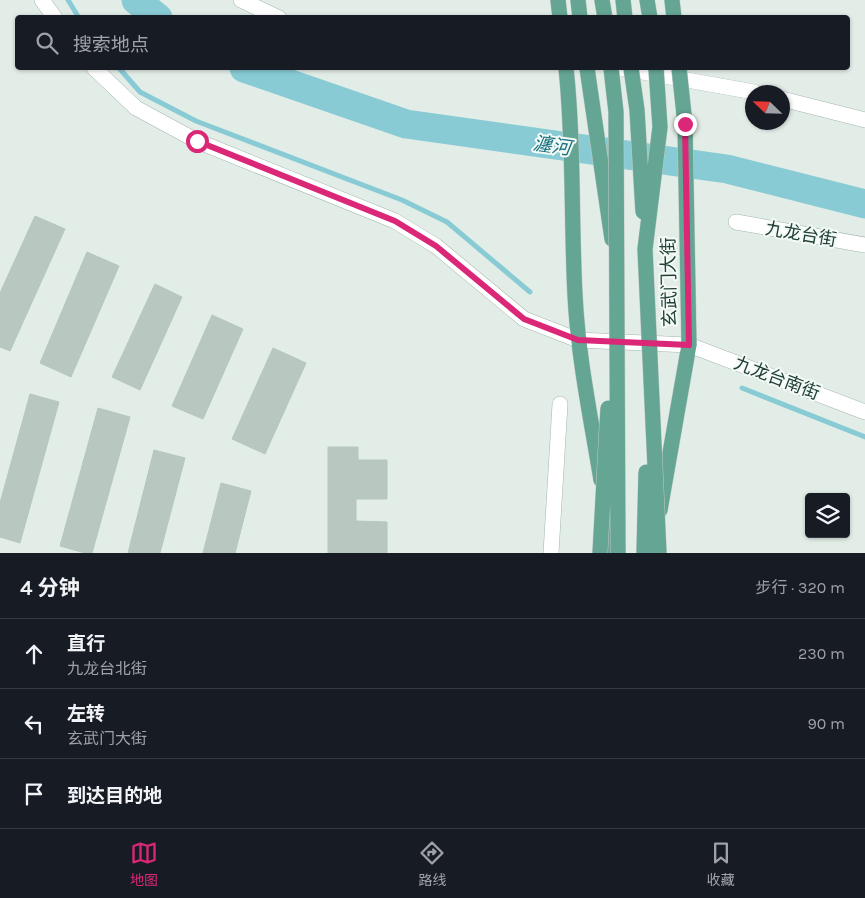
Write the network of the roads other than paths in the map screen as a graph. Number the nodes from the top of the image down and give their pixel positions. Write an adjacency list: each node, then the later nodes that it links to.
1 (42, 0): 9 (street)
2 (241, 0): 10 (street)
3 (558, 0): 11 (main road)
4 (578, 0): 12 (main road)
5 (602, 0): 13 (main road)
6 (623, 0): 14 (main road)
7 (647, 0): 15 (main road)
8 (672, 0): 16 (main road)
9 (53, 15)
10 (273, 15)
11 (560, 15)
12 (580, 15)
13 (604, 15)
14 (625, 15)
15 (650, 15)
16 (674, 15)
17 (96, 70): 32 (street, 九龙台南街)
18 (566, 70): 32 (main road)
19 (587, 70): 31 (main road, bridge)
20 (611, 70): 31 (main road, bridge)
21 (631, 70): 25 (street)
22 (631, 70): 30 (main road, 玄武门大街, bridge)
23 (656, 70): 30 (main road, 玄武门大街, bridge)
24 (679, 70): 33 (main road, 玄武门大街, bridge)
25 (745, 90)
26 (790, 101): 27 (street)
27 (865, 120)
28 (736, 222): 29 (street, 九龙台街)
29 (865, 245)
30 (645, 249): 40 (main road, 玄武门大街, bridge); 42 (main road, 玄武门大街, bridge)
31 (616, 265): 37 (main road, bridge); 39 (main road, bridge)
32 (578, 340): 33 (street, 九龙台南街); 38 (main road)
33 (689, 345): 35 (street, 九龙台南街); 41 (main road, 玄武门大街)
34 (560, 404): 36 (street)
35 (865, 412)
36 (551, 553)
37 (600, 553)
38 (612, 553)
39 (618, 553)
40 (644, 553)
41 (653, 553)
42 (658, 553)

